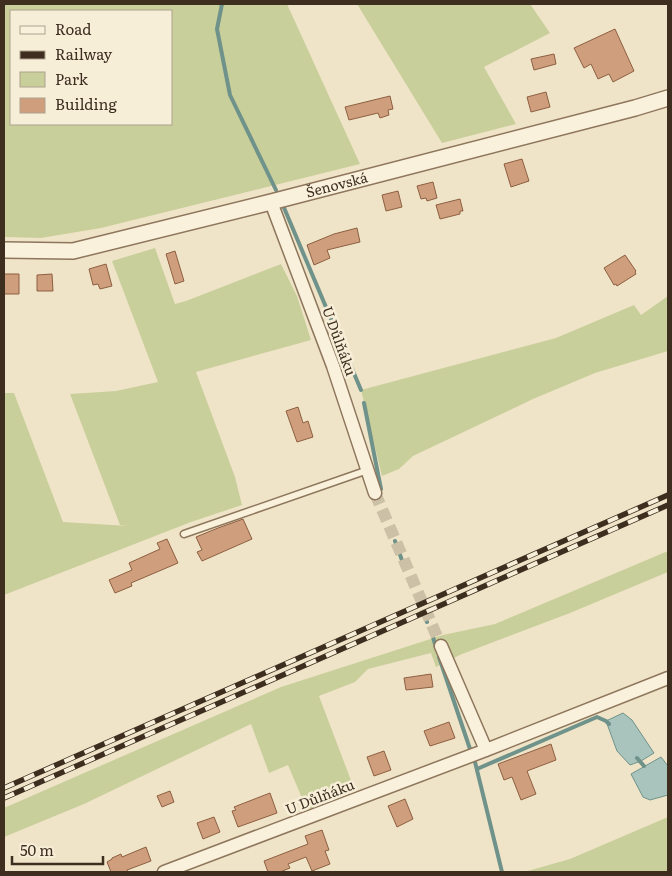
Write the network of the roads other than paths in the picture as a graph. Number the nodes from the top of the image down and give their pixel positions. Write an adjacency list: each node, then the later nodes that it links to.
1 (668, 98): 2 (street, Šenovská)
2 (271, 202): 3 (street, Šenovská); 4 (street, U Důlňáku)
3 (4, 250)
4 (368, 470): 5 (street, U Důlňáku); 6 (lane)
5 (375, 493)
6 (184, 534)
7 (440, 646): 9 (street)
8 (668, 678): 9 (street, U Důlňáku)
9 (486, 750): 10 (street, U Důlňáku)
10 (164, 872)

